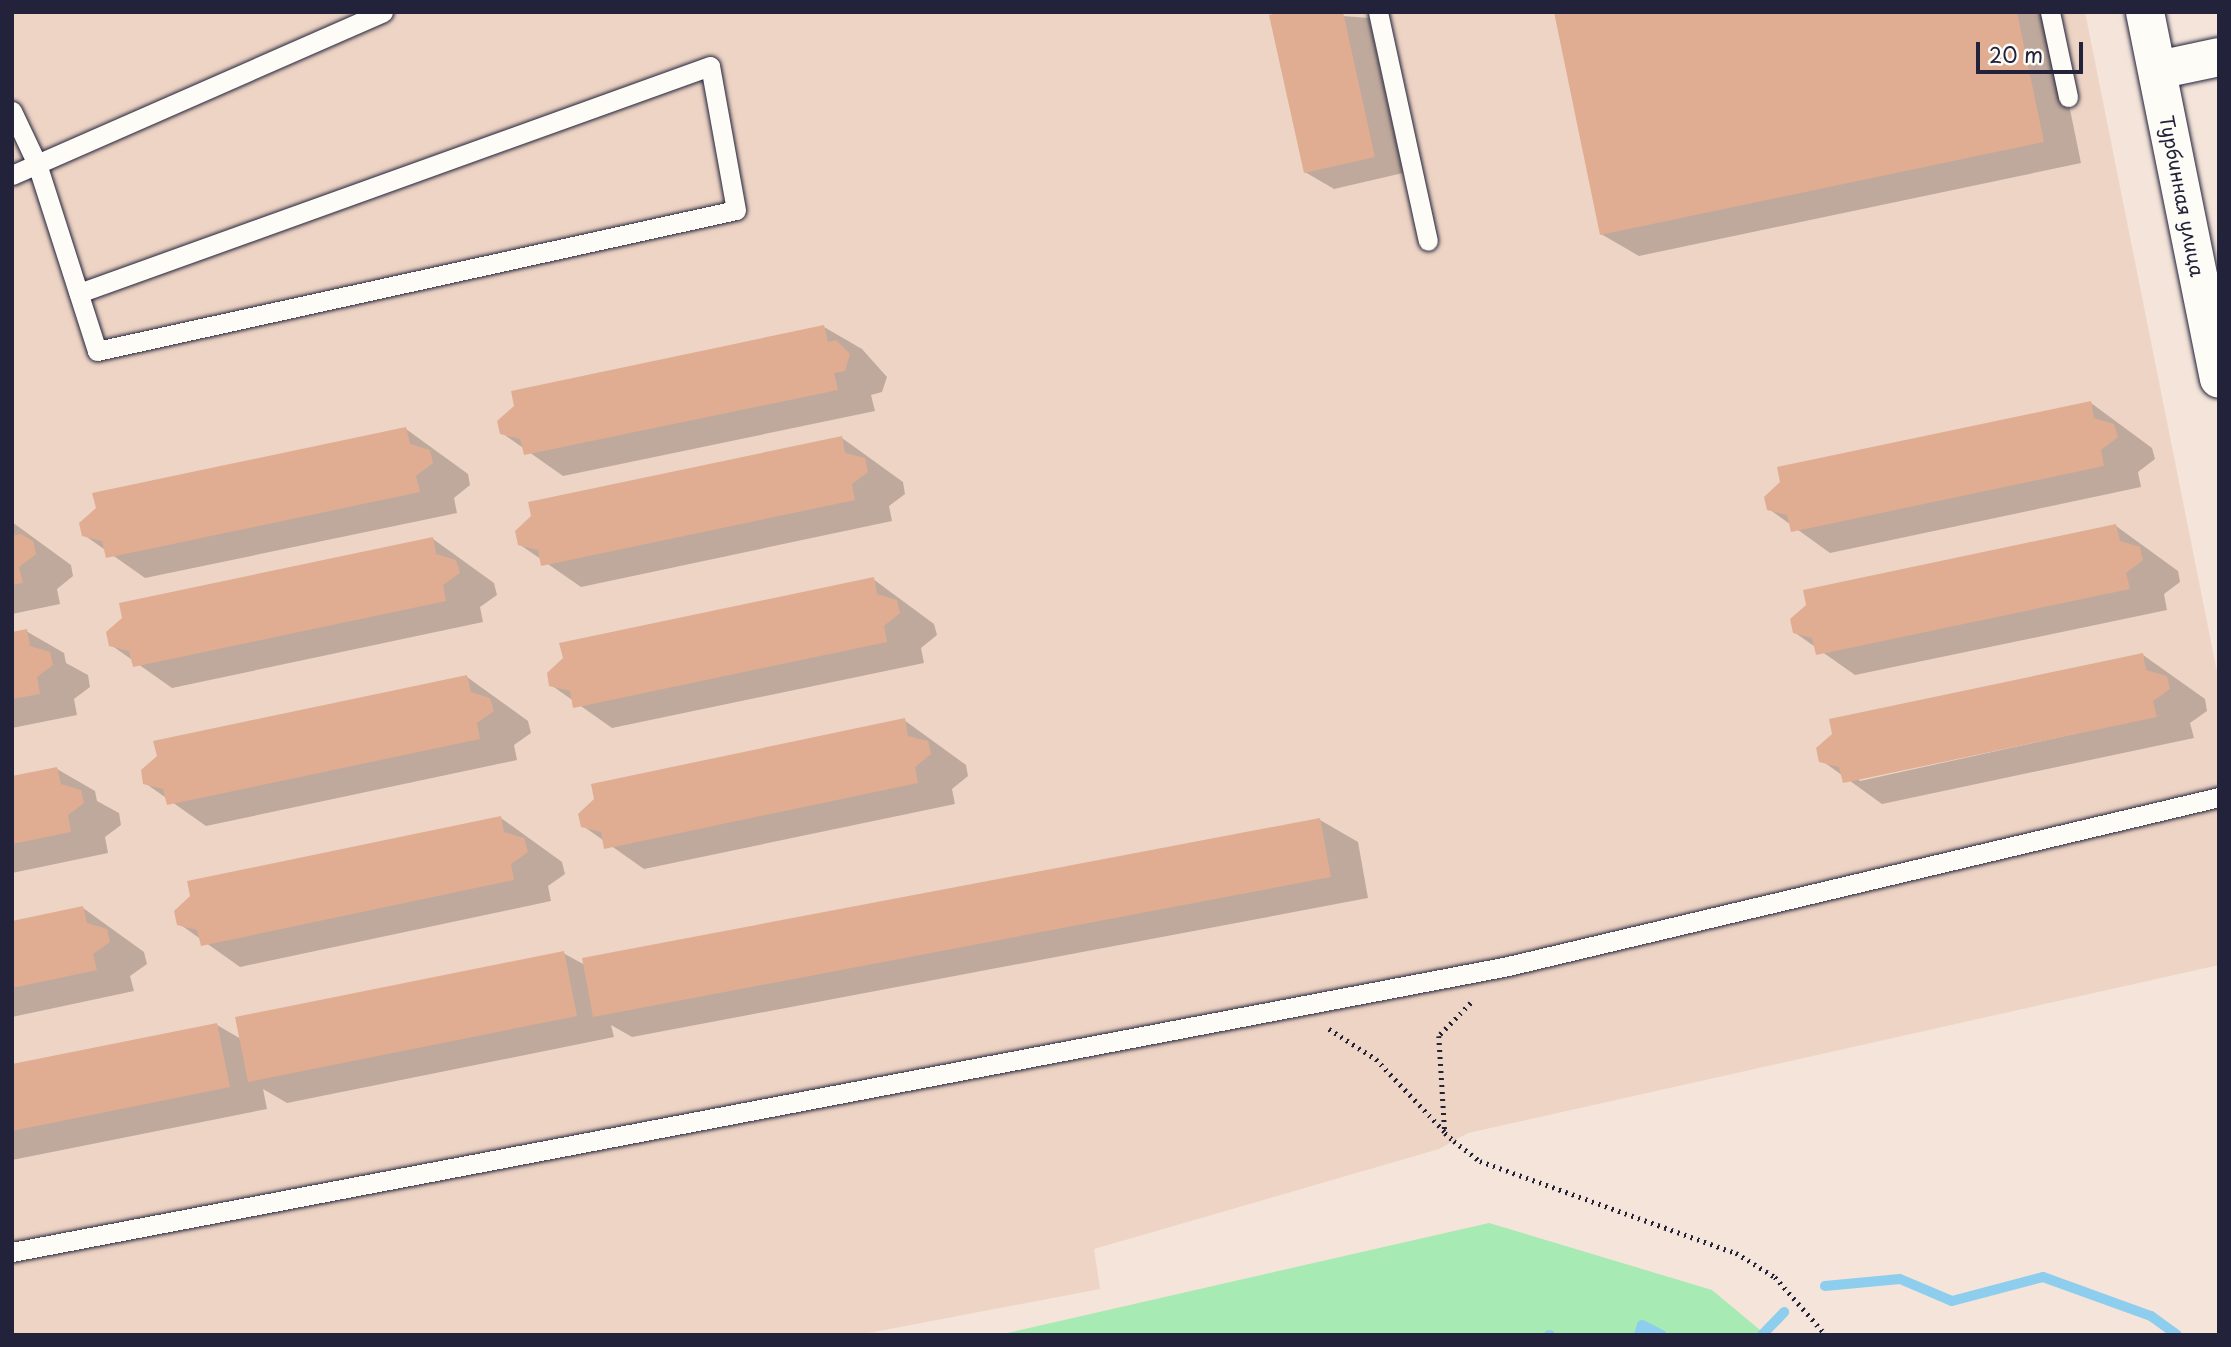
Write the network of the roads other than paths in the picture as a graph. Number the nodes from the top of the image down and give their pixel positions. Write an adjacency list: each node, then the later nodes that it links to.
1 (383, 12): 9 (lane)
2 (1378, 12): 11 (lane)
3 (2050, 12): 7 (lane)
4 (2145, 12): 6 (street, Турбинная улица)
5 (2219, 57): 6 (street)
6 (2158, 70): 13 (street, Турбинная улица)
7 (2068, 97)
8 (12, 111): 9 (lane)
9 (37, 164): 10 (lane); 12 (lane)
10 (12, 175)
11 (1428, 241)
12 (79, 293): 12 (lane)
13 (2211, 300): 14 (street, Турбинная улица)
14 (2219, 379)
15 (2219, 797): 16 (lane)
16 (12, 1252)

